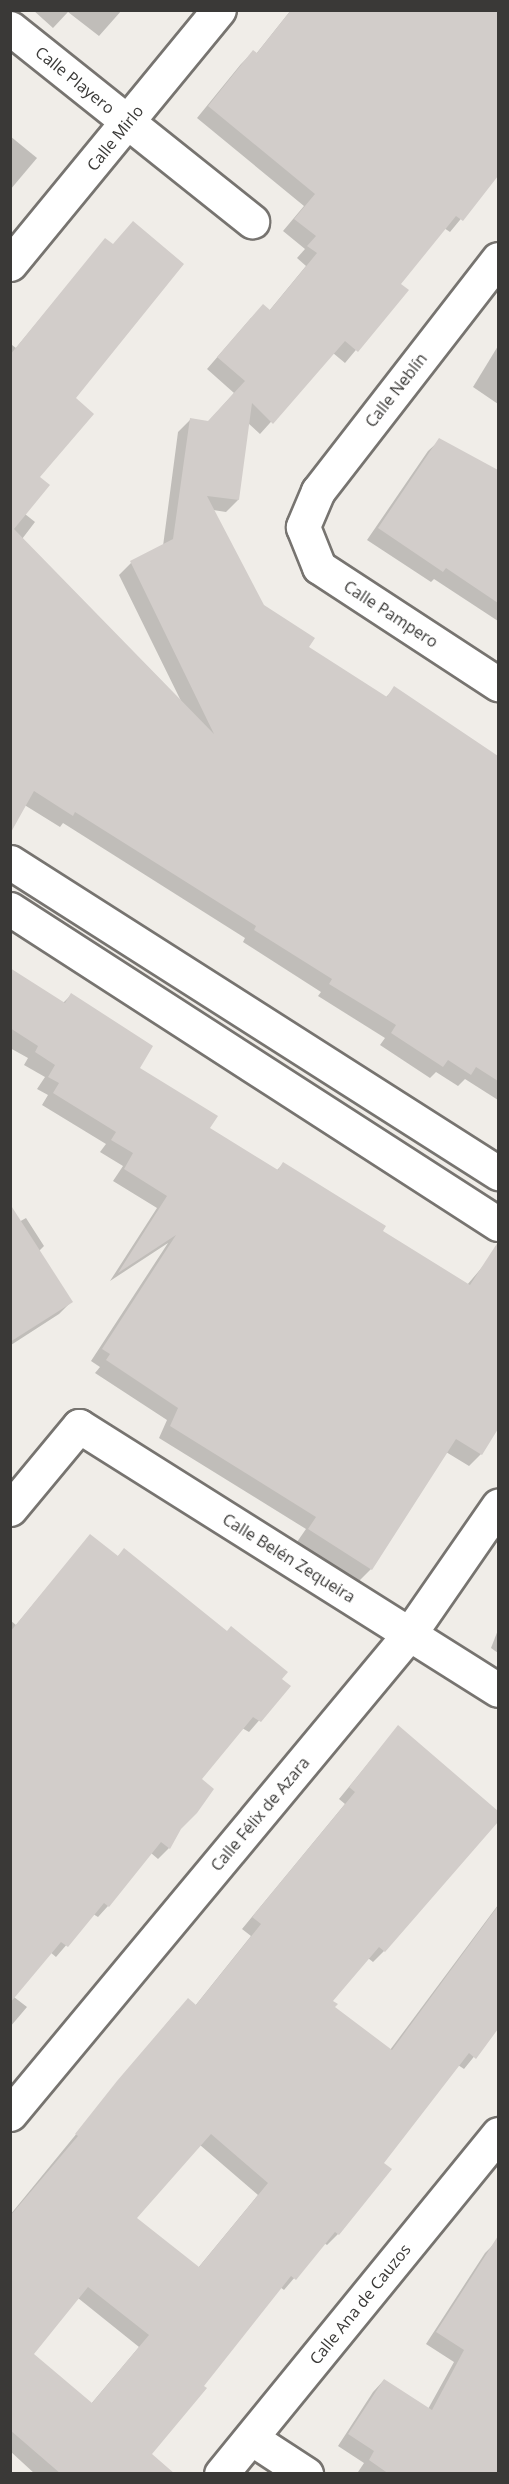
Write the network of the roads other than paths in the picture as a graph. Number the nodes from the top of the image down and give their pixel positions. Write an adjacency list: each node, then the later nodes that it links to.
1 (219, 10): 3 (street, Calle Mirlo)
2 (10, 28): 3 (street, Calle Playero)
3 (128, 123): 4 (street, Calle Playero); 6 (street, Calle Mirlo)
4 (252, 221)
5 (498, 259): 7 (street, Calle Neblín)
6 (10, 264)
7 (303, 527): 8 (street, Calle Pampero)
8 (498, 684)
9 (10, 862): 11 (street)
10 (10, 909): 12 (street)
11 (498, 1173)
12 (498, 1224)
13 (498, 1506): 15 (street, Calle Félix de Azara)
14 (10, 1509): 15 (street, Calle Belén Zequeira)
15 (410, 1633): 16 (street, Calle Belén Zequeira); 17 (street, Calle Félix de Azara)
16 (498, 1690)
17 (10, 2114)
18 (496, 2143): 19 (street, Calle Ana de Cauzos)
19 (251, 2438): 20 (street, Calle Ana de Cauzos); 21 (street)
20 (221, 2474)
21 (306, 2474)

